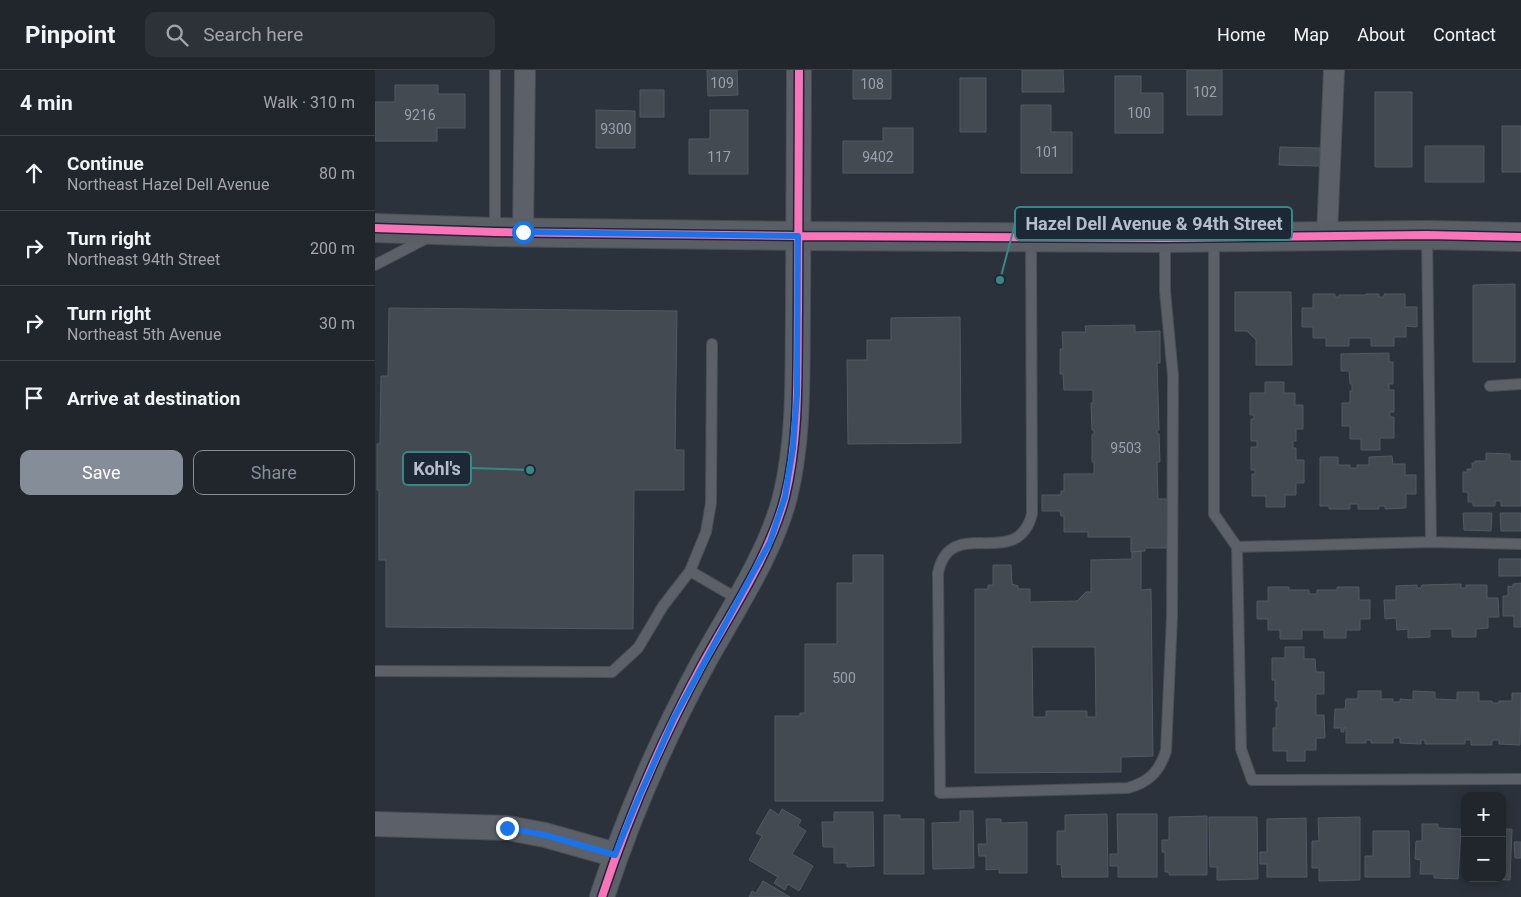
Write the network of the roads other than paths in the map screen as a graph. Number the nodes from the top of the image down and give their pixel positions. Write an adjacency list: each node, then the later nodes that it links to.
1 (495, 70): 7 (lane)
2 (525, 70): 8 (street)
3 (799, 70): 11 (street)
4 (1334, 70): 9 (street)
5 (375, 228): 6 (main road)
6 (443, 230): 7 (main road); 16 (lane)
7 (495, 232): 8 (main road)
8 (523, 232): 11 (main road)
9 (1327, 235): 10 (main road); 14 (main road)
10 (1427, 235): 13 (main road); 20 (lane)
11 (798, 236): 12 (main road); 24 (street)
12 (1031, 236): 15 (main road); 15 (lane)
13 (1521, 236)
14 (1214, 237): 15 (main road); 22 (lane)
15 (1165, 238)
16 (375, 265)
17 (711, 344): 23 (lane)
18 (1521, 384): 19 (lane)
19 (1490, 386)
20 (1431, 542): 21 (lane); 22 (lane)
21 (1521, 544)
22 (1237, 547): 26 (lane)
23 (690, 571): 24 (lane); 25 (lane)
24 (738, 599): 28 (street)
25 (375, 671)
26 (1521, 779)
27 (375, 824): 28 (street)
28 (615, 855): 29 (street)
29 (602, 897)

